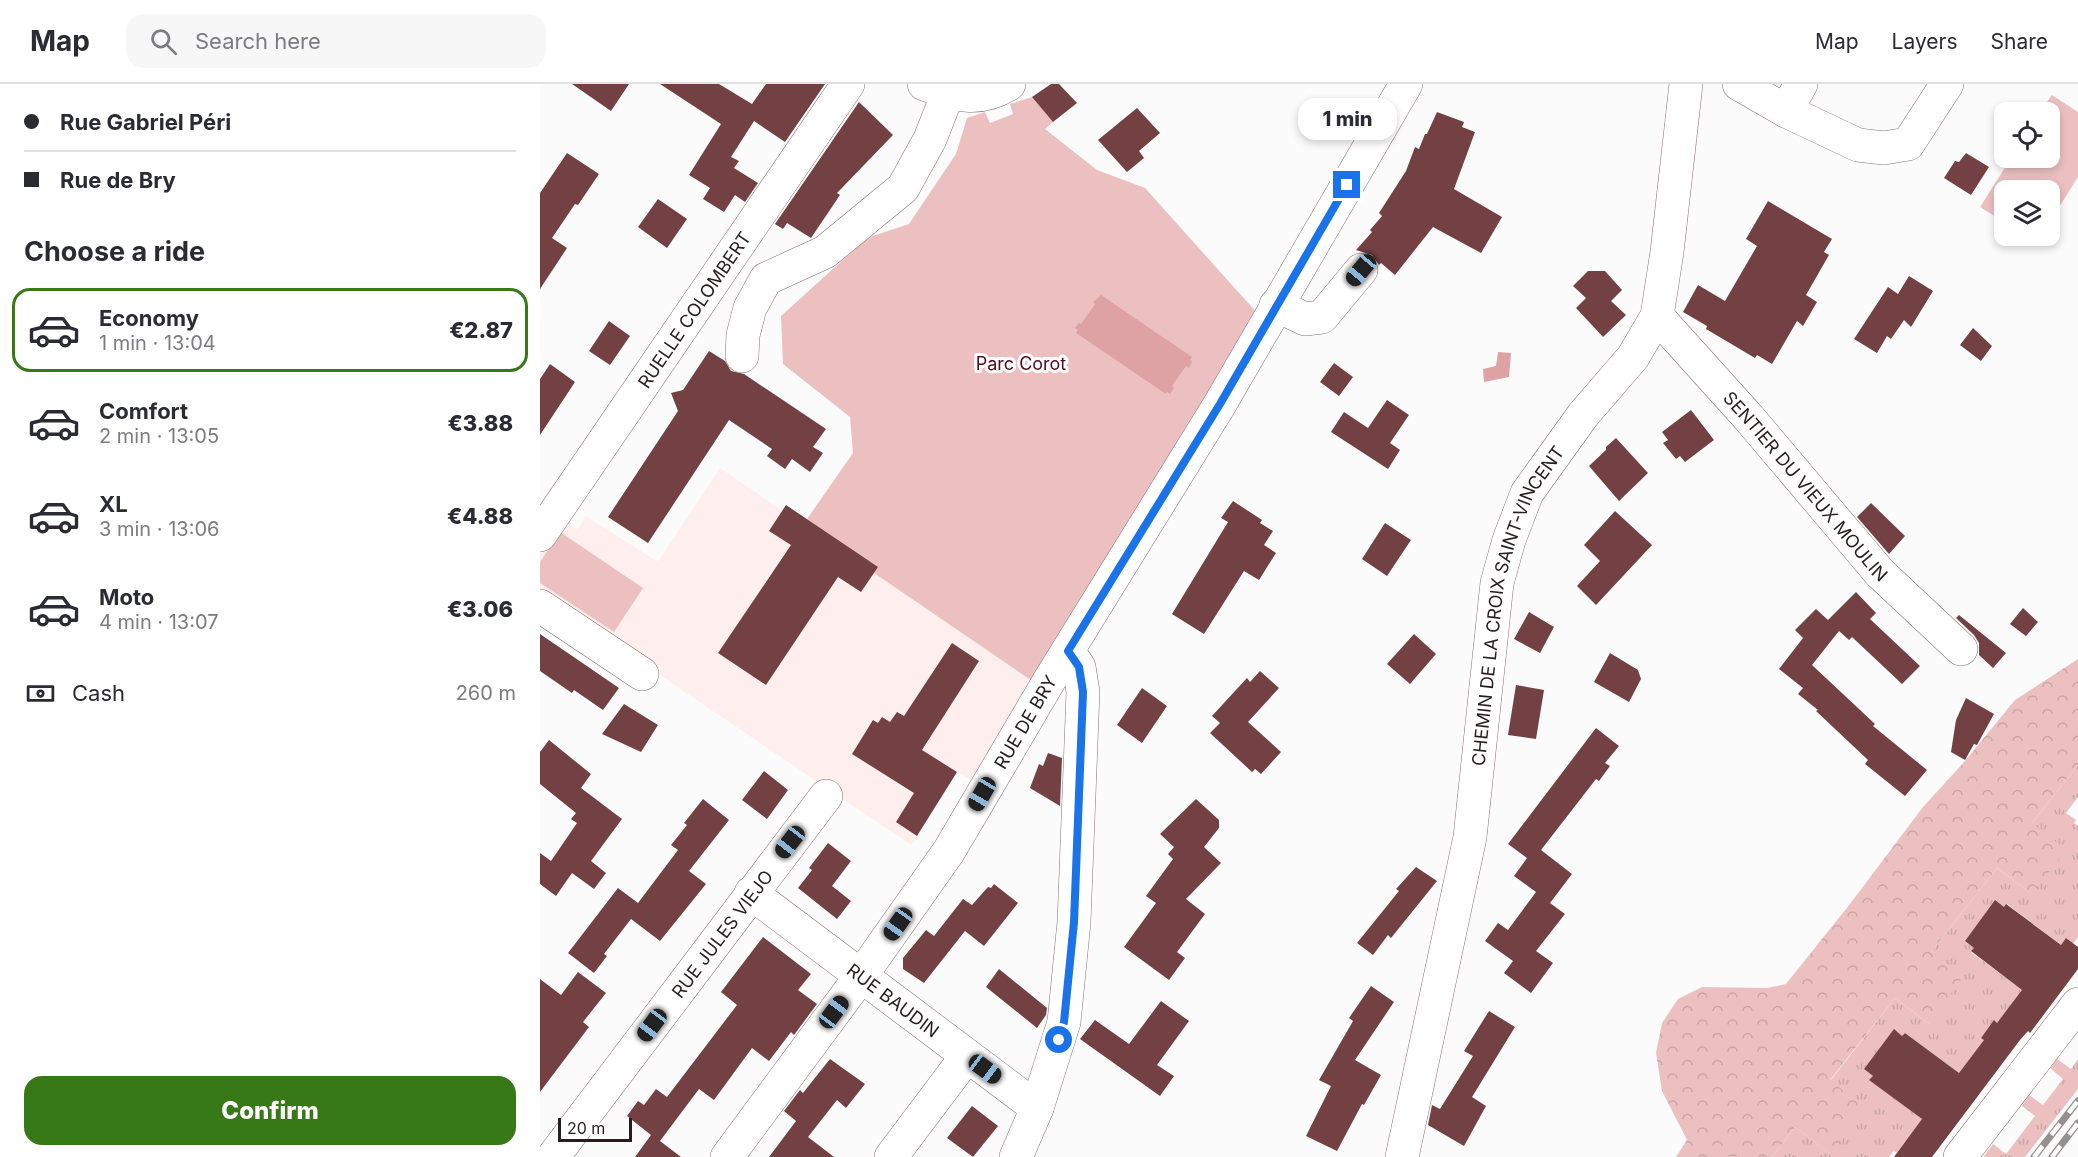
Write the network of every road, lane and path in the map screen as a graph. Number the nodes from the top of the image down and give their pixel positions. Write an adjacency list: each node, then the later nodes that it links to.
1 (848, 84): 13 (street, RUELLE COLOMBERT)
2 (1009, 84): 7 (street)
3 (1406, 84): 10 (street, RUE DE BRY)
4 (1686, 84): 11 (street, CHEMIN DE LA CROIX SAINT-VINCENT)
5 (1739, 84): 8 (street)
6 (1947, 84): 8 (street)
7 (936, 88): 12 (street)
8 (1793, 97)
9 (1361, 270): 10 (street)
10 (1276, 305): 16 (street, RUE DE BRY)
11 (1657, 316): 15 (street, SENTIER DU VIEUX MOULIN); 28 (street, CHEMIN DE LA CROIX SAINT-VINCENT)
12 (742, 356)
13 (540, 535)
14 (540, 606): 17 (street)
15 (1961, 649)
16 (1068, 651): 20 (street, RUE DE BRY); 23 (street)
17 (642, 674)
18 (826, 796): 19 (street, RUE JULES VIEJO)
19 (751, 893): 20 (street, RUE BAUDIN); 24 (street, RUE JULES VIEJO)
20 (861, 976): 22 (street, RUE BAUDIN); 25 (street, RUE DE BRY)
21 (2078, 1004): 29 (street)
22 (967, 1056): 23 (street, RUE BAUDIN); 26 (street)
23 (1037, 1108): 27 (street)
24 (553, 1157)
25 (727, 1157)
26 (891, 1157)
27 (1016, 1157)
28 (1402, 1157)
29 (1960, 1157)

